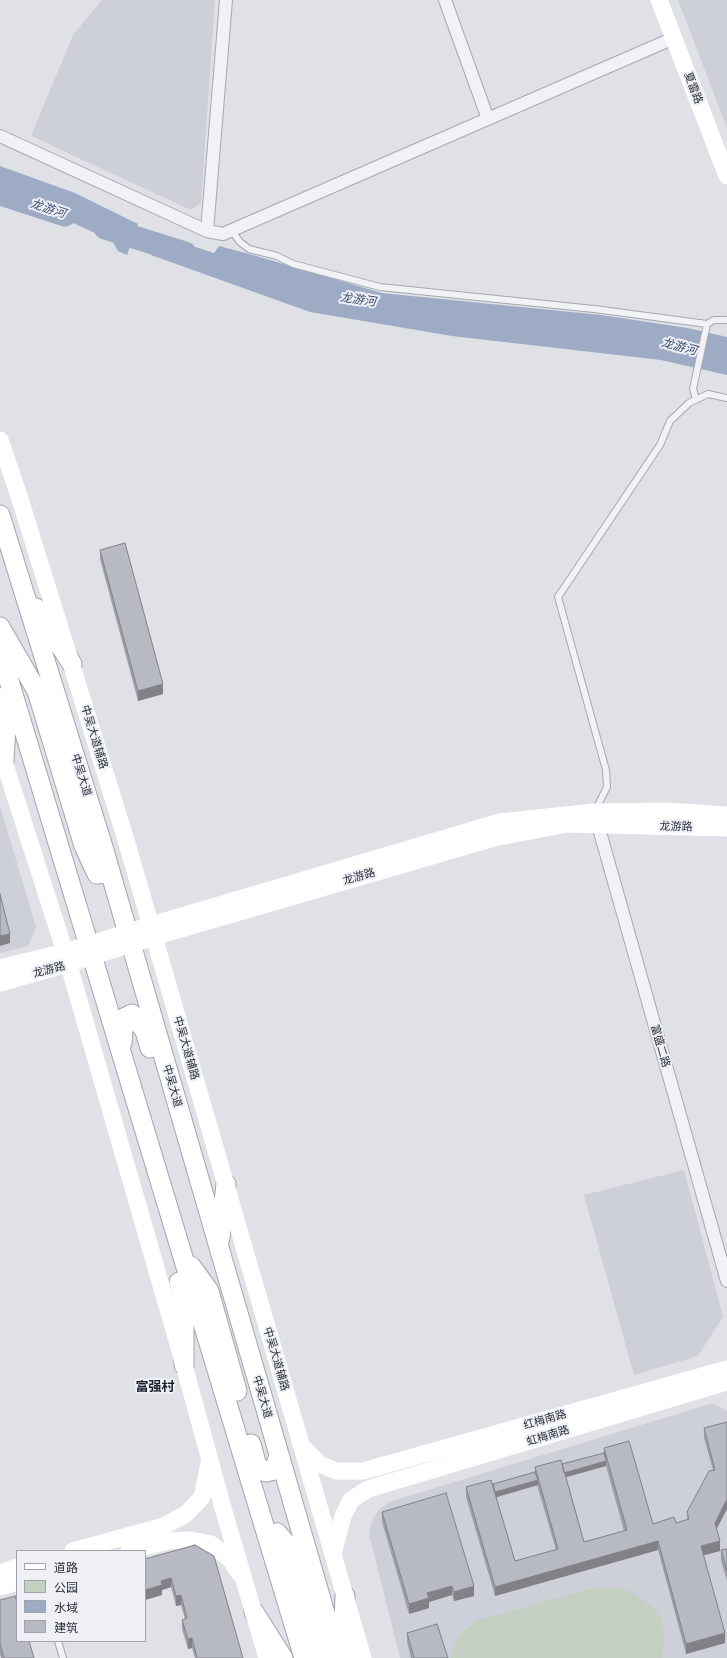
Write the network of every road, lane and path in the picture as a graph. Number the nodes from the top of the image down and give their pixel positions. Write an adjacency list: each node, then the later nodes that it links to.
1 (226, 0): 9 (street)
2 (445, 0): 5 (street)
3 (659, 0): 4 (main road, 夏雷路)
4 (674, 38): 5 (street); 7 (main road, 夏雷路)
5 (488, 119): 8 (street)
6 (0, 136): 9 (street)
7 (727, 176)
8 (231, 230): 9 (street); 11 (lane)
9 (207, 231)
10 (727, 320): 11 (lane)
11 (707, 324): 13 (lane)
12 (727, 398): 13 (lane)
13 (696, 400): 24 (lane)
14 (0, 440): 20 (main road, 中吴大道辅路)
15 (0, 515): 17 (main road, 中吴大道)
16 (0, 546): 17 (main road)
17 (22, 585): 20 (main road); 26 (main road, 中吴大道)
18 (0, 626): 26 (main road)
19 (0, 651): 21 (main road)
20 (72, 664): 27 (main road, 中吴大道辅路)
21 (9, 680): 22 (main road); 29 (main road)
22 (2, 754): 30 (main road)
23 (727, 815): 24 (main road, 龙游路)
24 (596, 818): 25 (main road, 龙游路); 27 (main road, 龙游路); 39 (street, 富盛二路)
25 (727, 828)
26 (103, 847): 28 (main road, 中吴大道)
27 (153, 931): 28 (main road, 龙游路); 34 (main road, 中吴大道辅路)
28 (130, 938): 29 (main road, 龙游路); 36 (main road, 中吴大道)
29 (91, 951): 30 (main road, 龙游路); 33 (main road)
30 (66, 958): 31 (main road, 龙游路); 32 (main road, 龙游路); 40 (main road)
31 (0, 968)
32 (0, 983)
33 (121, 1051): 35 (main road); 38 (main road)
34 (226, 1184): 36 (main road); 43 (main road, 中吴大道辅路)
35 (170, 1216): 37 (main road); 40 (main road)
36 (219, 1247): 38 (main road, 中吴大道)
37 (181, 1251): 44 (main road); 47 (main road)
38 (226, 1271): 44 (main road, 中吴大道)
39 (727, 1280)
40 (184, 1365): 45 (main road)
41 (727, 1369): 43 (main road, 红梅南路)
42 (727, 1382): 50 (main road, 虹梅南路)
43 (301, 1444): 50 (main road, 中吴大道辅路)
44 (279, 1456): 64 (main road, 中吴大道)
45 (210, 1462): 46 (main road); 53 (main road)
46 (166, 1533): 48 (main road); 49 (main road); 53 (main road)
47 (270, 1545): 62 (main road); 63 (main road)
48 (78, 1550)
49 (132, 1550)
50 (333, 1554): 56 (main road, 中吴大道辅路)
51 (16, 1567): 52 (main road)
52 (0, 1573)
53 (244, 1579): 57 (main road)
54 (16, 1582): 55 (main road)
55 (0, 1587)
56 (345, 1596): 65 (main road); 66 (main road, 中吴大道辅路)
57 (254, 1612): 60 (main road); 61 (main road)
58 (58, 1642): 59 (lane)
59 (63, 1658)
60 (267, 1658)
61 (283, 1658)
62 (304, 1658)
63 (320, 1658)
64 (338, 1658)
65 (346, 1658)
66 (363, 1658)

